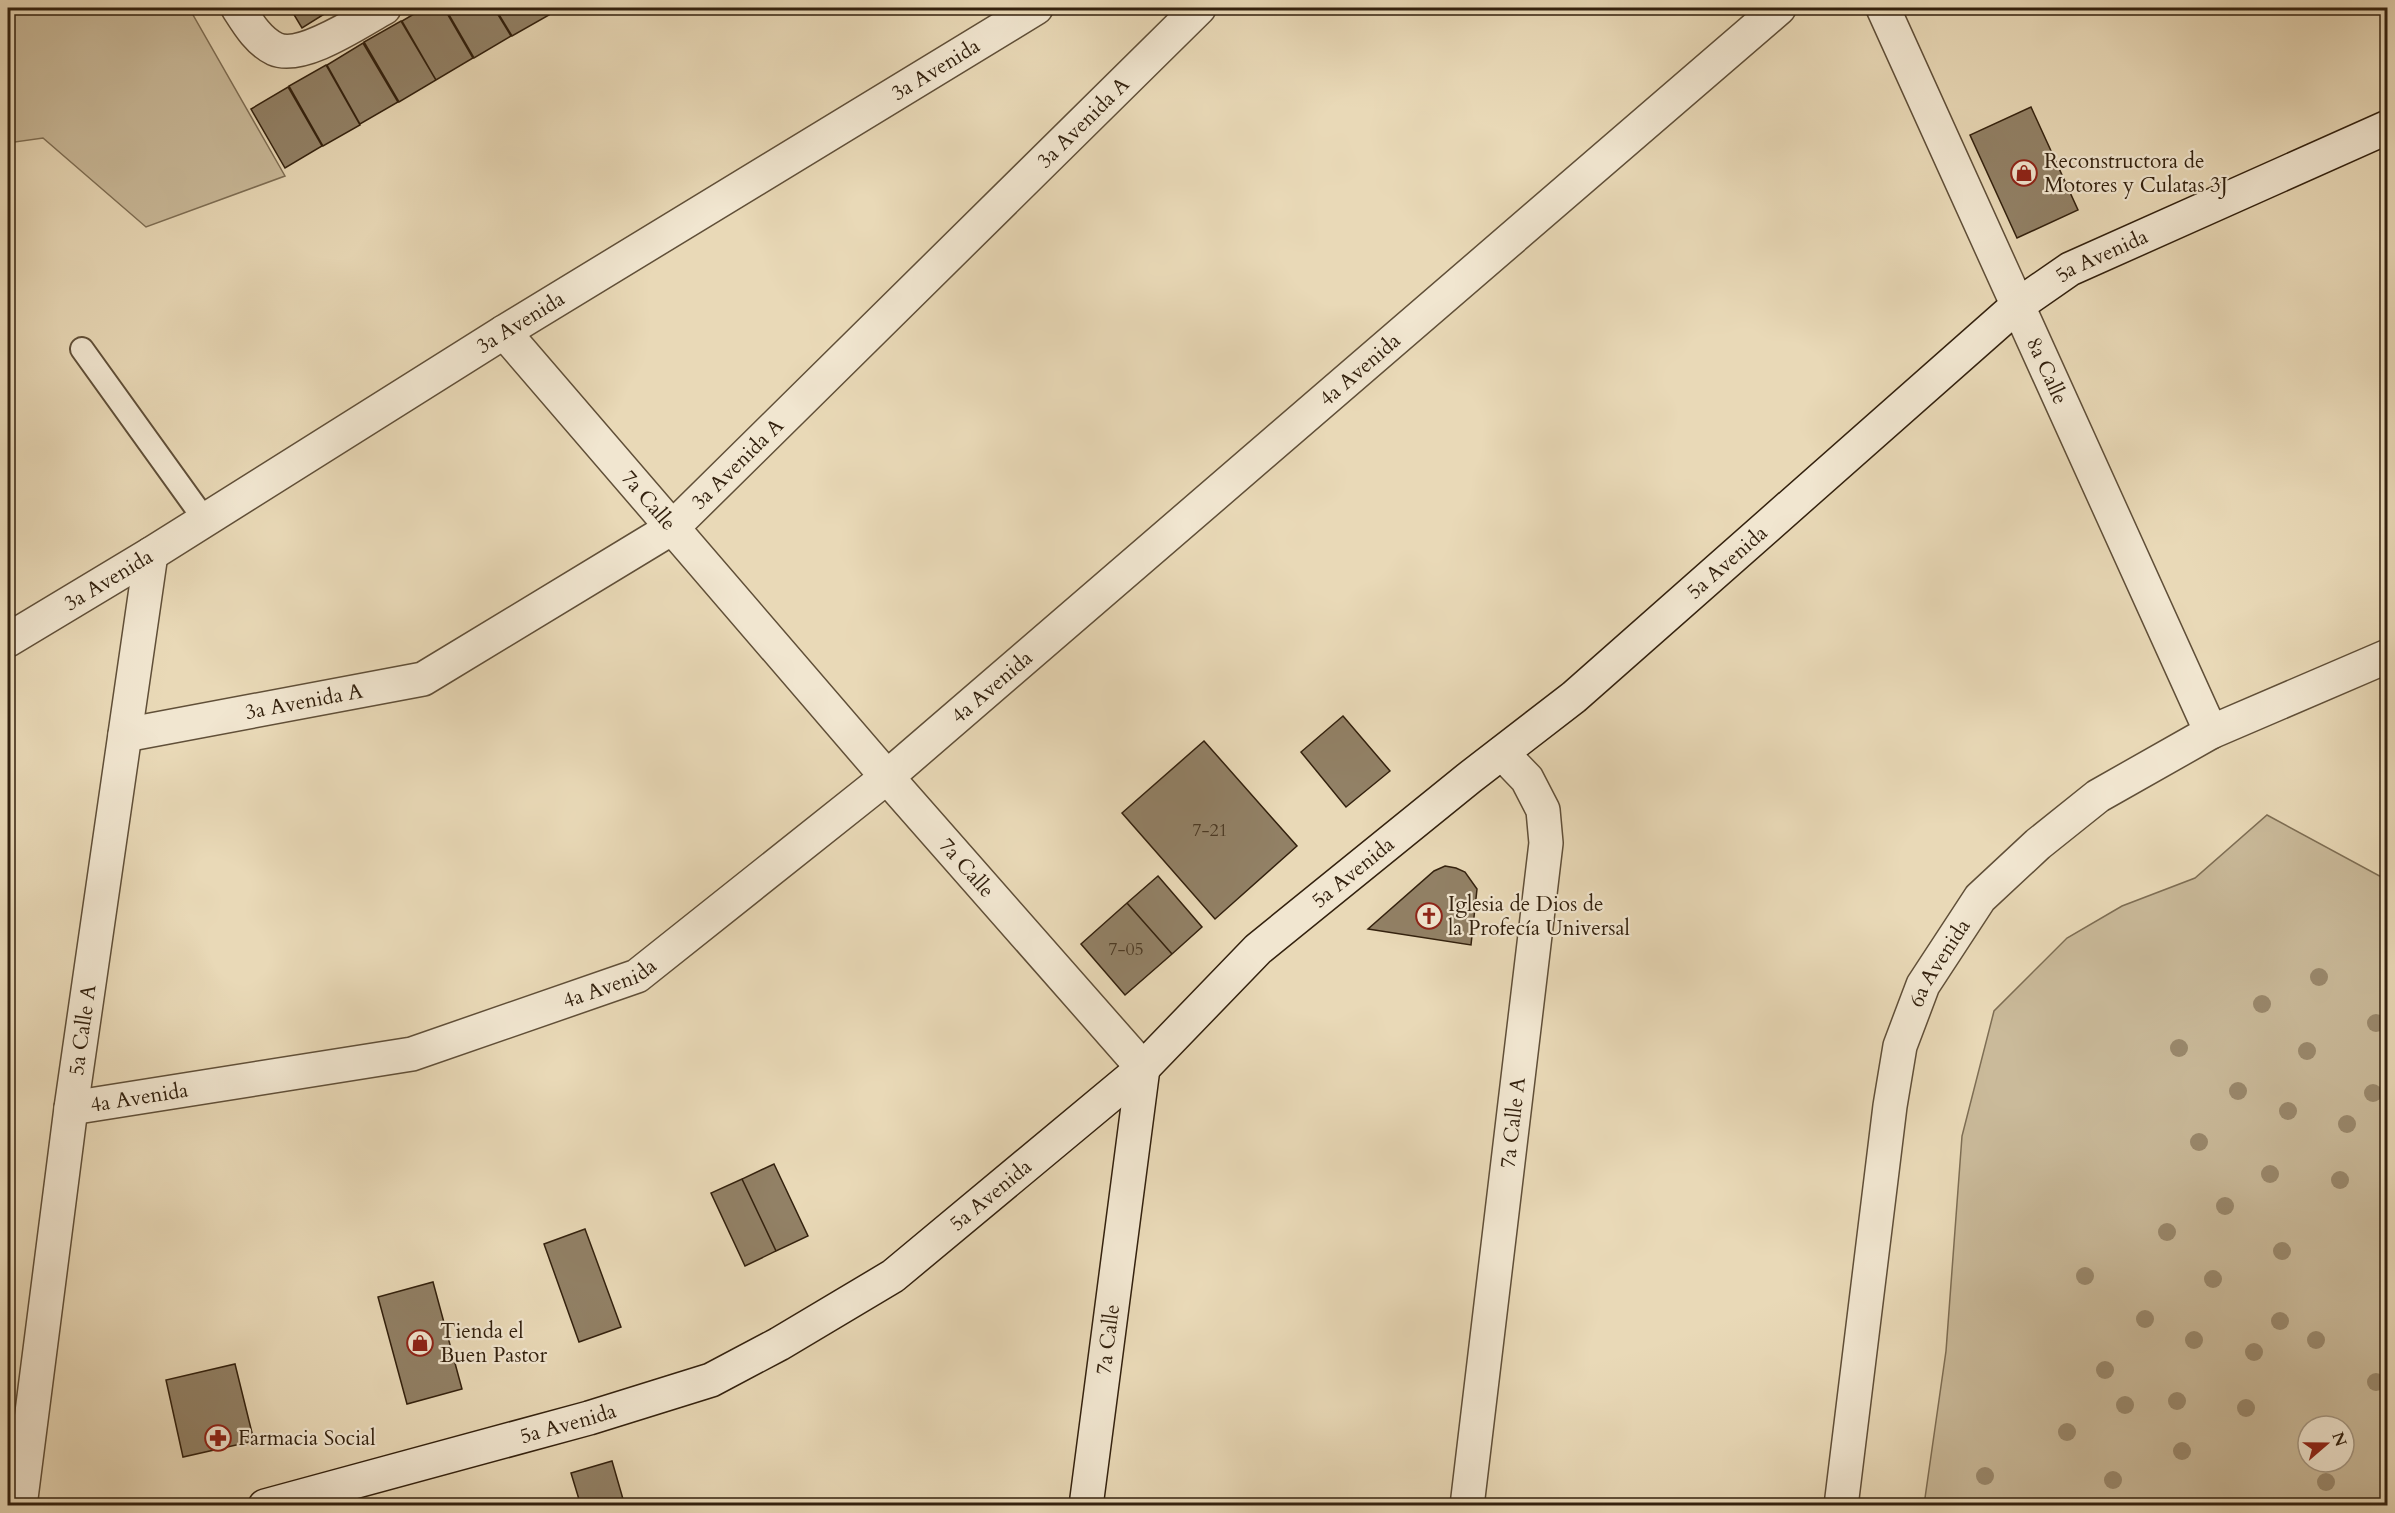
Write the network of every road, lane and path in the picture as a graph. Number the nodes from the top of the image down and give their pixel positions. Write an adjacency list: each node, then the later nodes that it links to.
1 (238, 8): 2 (street)
2 (384, 8)
3 (1199, 8): 12 (street, 3a Avenida A)
4 (1779, 8): 19 (street, 4a Avenida)
5 (1883, 8): 8 (street, 8a Calle)
6 (1028, 10): 9 (street, 3a Avenida)
7 (2388, 127): 8 (street, 5a Avenida)
8 (2018, 305): 16 (street, 8a Calle); 18 (street, 5a Avenida)
9 (504, 332): 11 (street, 3a Avenida); 12 (street, 7a Calle)
10 (81, 349): 11 (lane)
11 (205, 520): 13 (street, 3a Avenida)
12 (672, 528): 17 (street, 3a Avenida A); 19 (street, 7a Calle)
13 (151, 554): 14 (street, 3a Avenida); 17 (street, 5a Calle A)
14 (8, 640)
15 (2388, 656): 16 (street, 6a Avenida)
16 (2211, 732): 26 (street, 6a Avenida)
17 (125, 735): 21 (street, 5a Calle A)
18 (1502, 753): 20 (street, 5a Avenida); 25 (street, 7a Calle A)
19 (887, 777): 20 (street, 7a Calle); 21 (street, 4a Avenida)
20 (1143, 1068): 23 (street, 5a Avenida); 24 (street, 7a Calle)
21 (71, 1108): 22 (street, 5a Calle A)
22 (20, 1506)
23 (265, 1506)
24 (1086, 1506)
25 (1467, 1506)
26 (1842, 1506)

